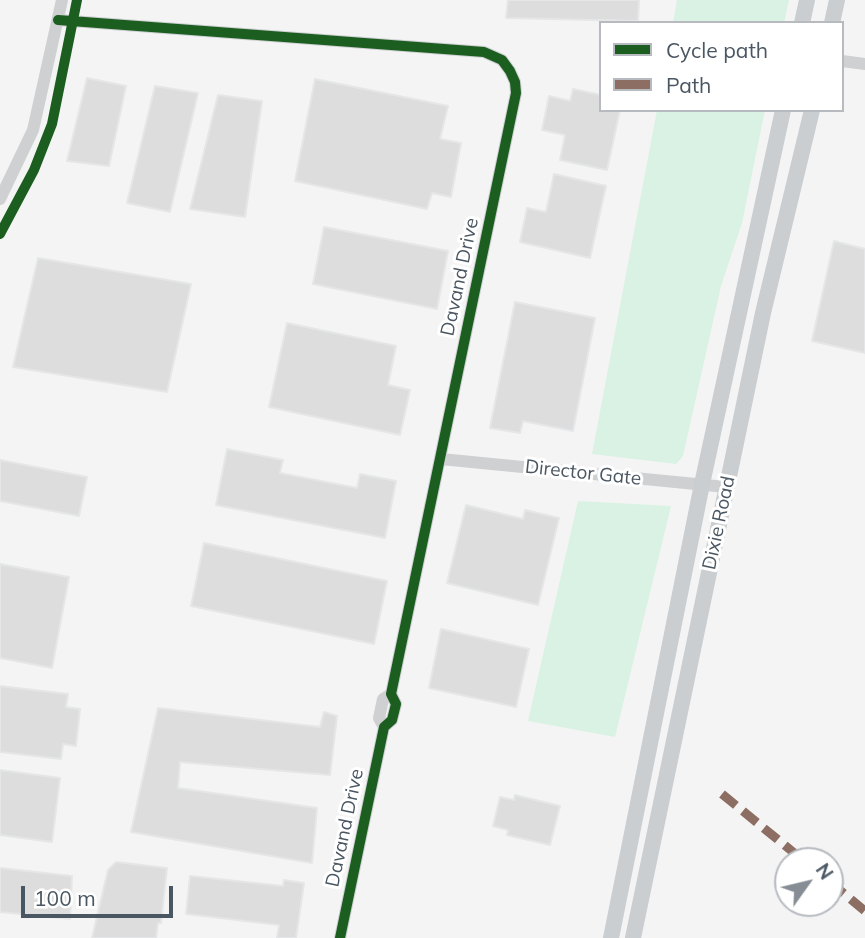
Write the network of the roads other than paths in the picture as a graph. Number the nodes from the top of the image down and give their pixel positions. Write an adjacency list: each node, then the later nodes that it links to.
1 (62, 0): 4 (street)
2 (807, 0): 5 (main road)
3 (836, 0): 6 (main road)
4 (58, 20): 11 (street); 12 (street, Davand Drive)
5 (802, 21)
6 (832, 21)
7 (844, 61): 8 (street)
8 (865, 64)
9 (783, 112): 13 (main road, Dixie Road)
10 (813, 112): 14 (main road, Dixie Road)
11 (0, 199)
12 (441, 459): 13 (street, Director Gate); 15 (street, Davand Drive)
13 (702, 484): 14 (street, Director Gate); 16 (main road, Dixie Road)
14 (726, 487): 17 (main road, Dixie Road)
15 (340, 938)
16 (611, 938)
17 (634, 938)

